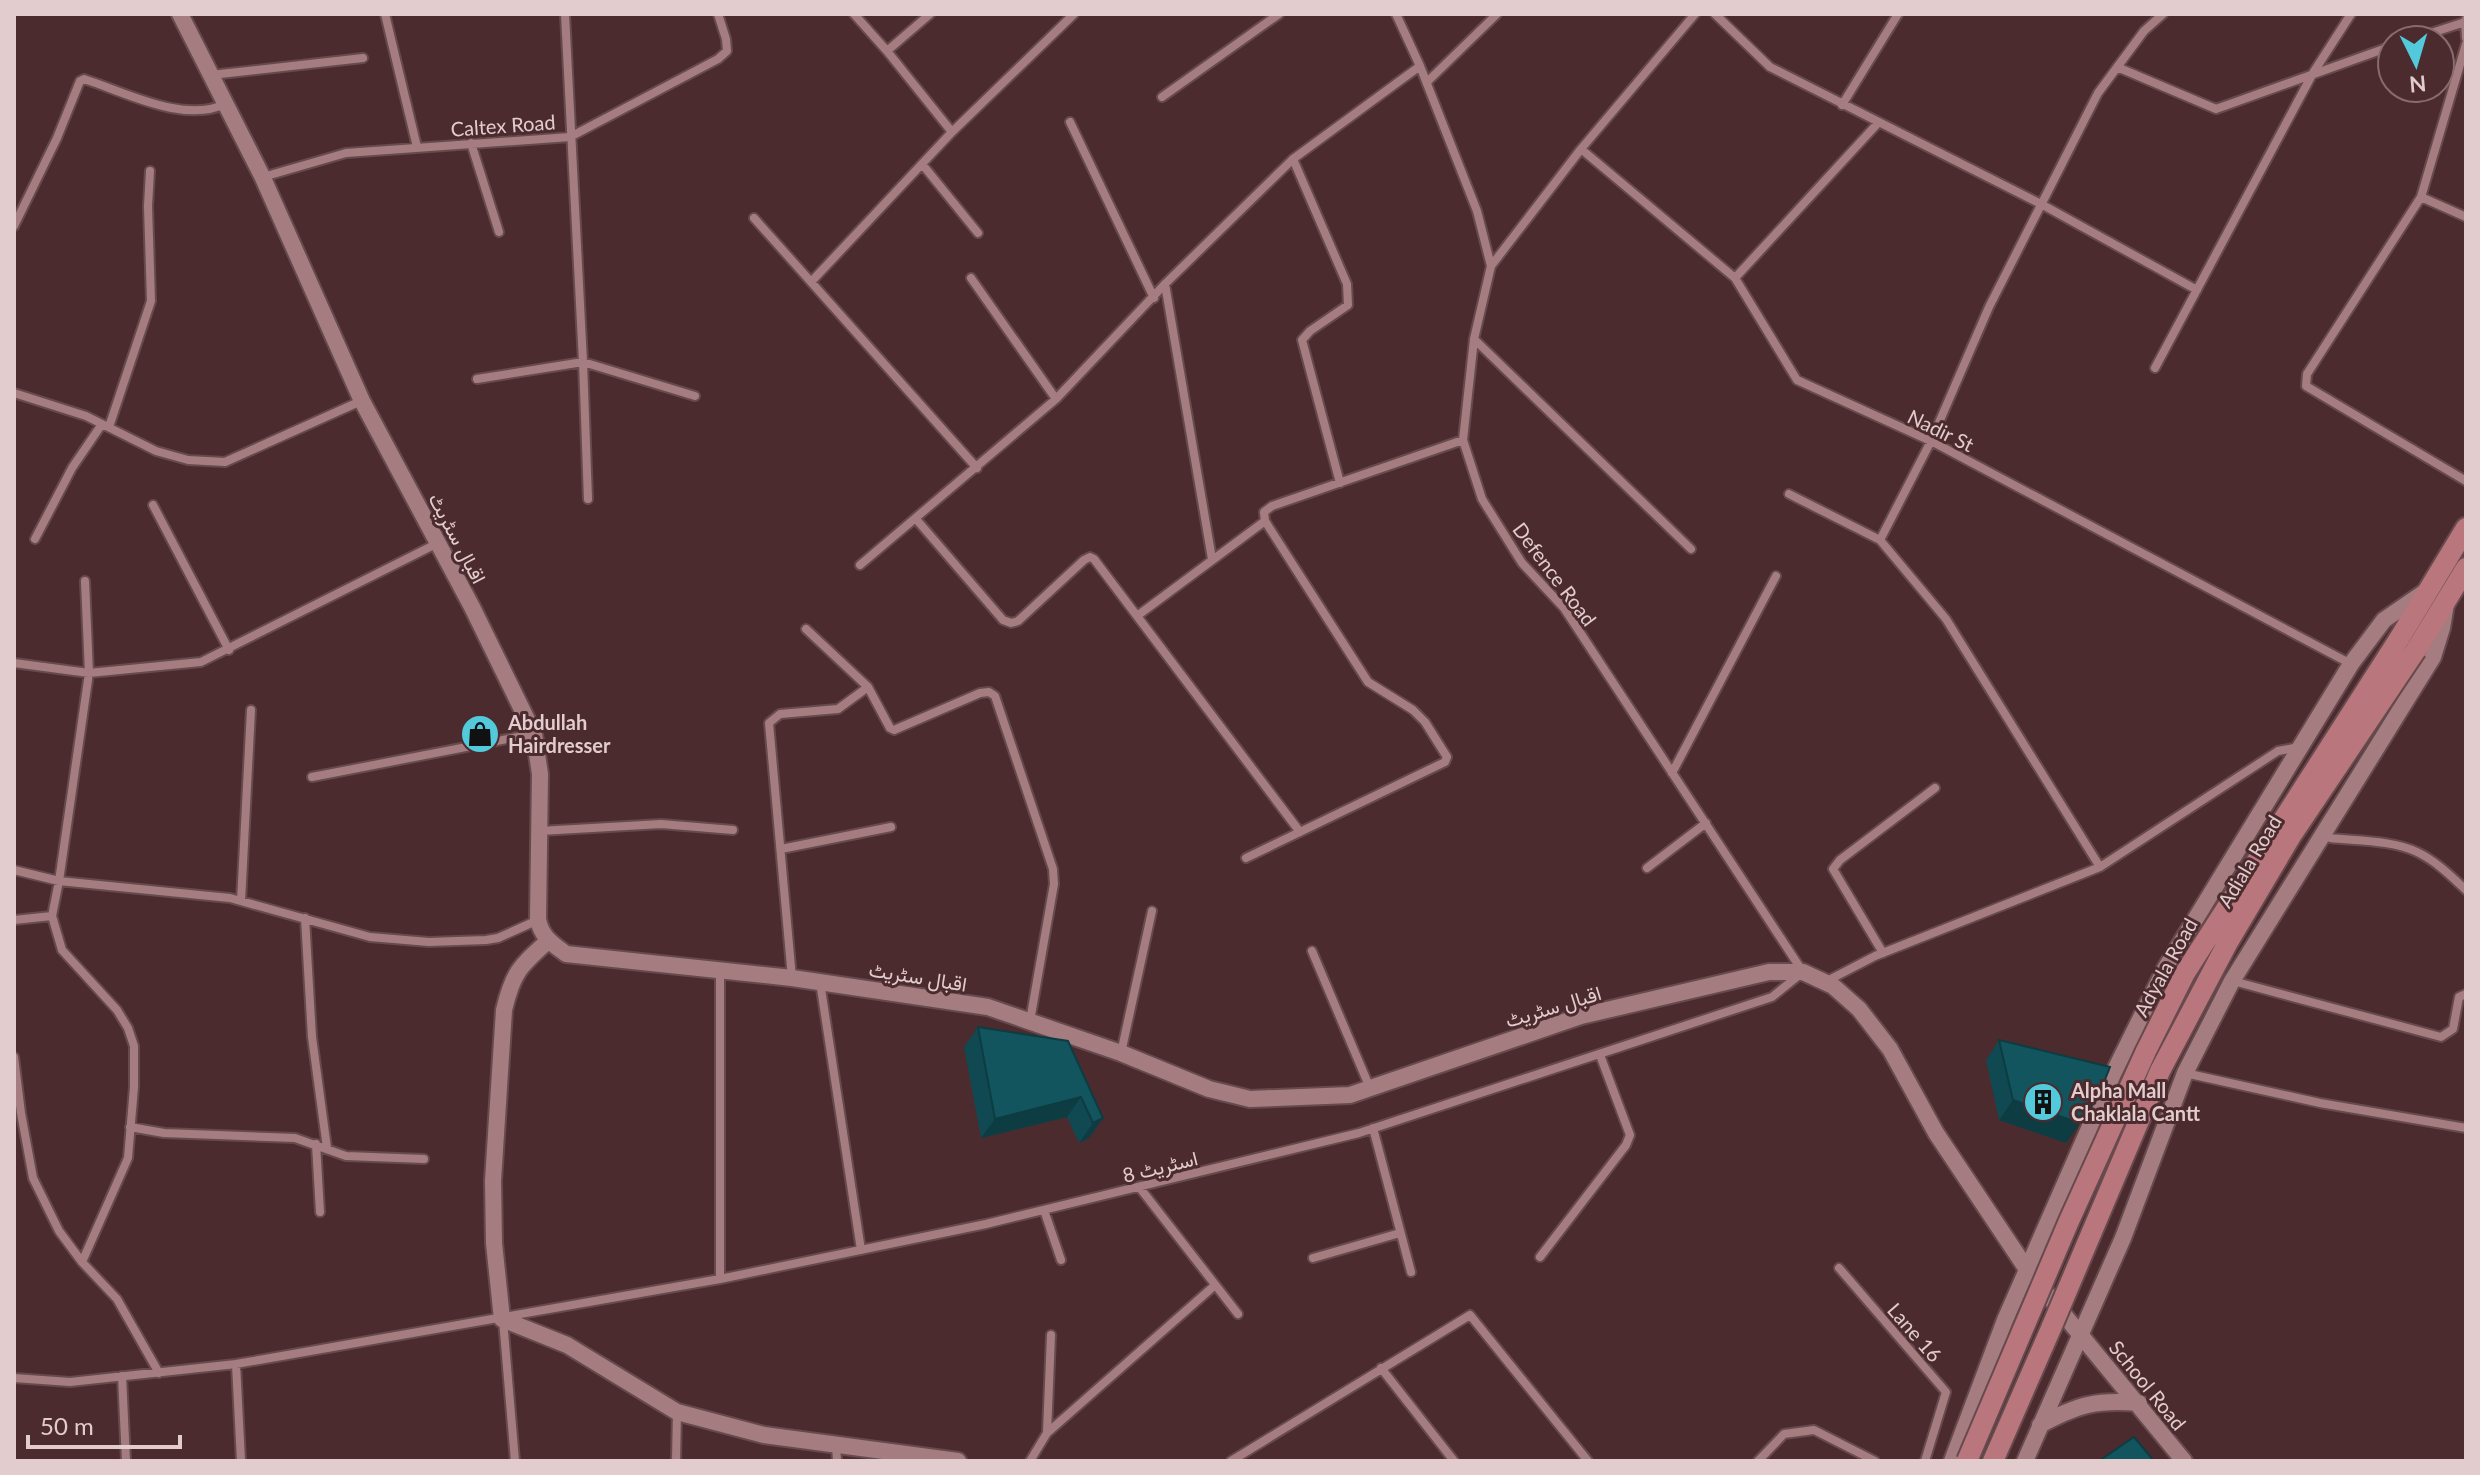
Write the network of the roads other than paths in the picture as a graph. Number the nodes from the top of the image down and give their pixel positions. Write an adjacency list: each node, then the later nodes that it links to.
1 (180, 14): 25 (street, اقبال سٹریٹ)
2 (385, 14): 35 (street)
3 (565, 14): 33 (street)
4 (718, 14): 33 (street, Caltex Road)
5 (854, 14): 19 (street)
6 (930, 14): 19 (street)
7 (1074, 14): 32 (street)
8 (1279, 14): 27 (street)
9 (1396, 14): 22 (street, Defence Road)
10 (1497, 14): 26 (street)
11 (1695, 14): 36 (street)
12 (1715, 14): 29 (street)
13 (1898, 14): 29 (street)
14 (2351, 14): 24 (street)
15 (2158, 15): 23 (street)
16 (2465, 20): 17 (street)
17 (2466, 38)
18 (2466, 44): 41 (street)
19 (887, 51): 32 (street)
20 (2376, 51): 24 (street)
21 (363, 58): 25 (street)
22 (1420, 66): 26 (street, Defence Road); 37 (street)
23 (2117, 67): 24 (street); 42 (street)
24 (2313, 73): 53 (street)
25 (210, 76): 28 (street, اقبال سٹریٹ)
26 (1427, 82): 48 (street, Defence Road)
27 (1162, 97)
28 (225, 104): 40 (street, اقبال سٹریٹ); 45 (street)
29 (1842, 105): 31 (street)
30 (1070, 122): 54 (street)
31 (1878, 123): 42 (street); 50 (street)
32 (952, 132): 38 (street)
33 (570, 137): 34 (street, Caltex Road); 56 (street)
34 (471, 143): 35 (street, Caltex Road); 46 (street)
35 (417, 147): 40 (street, Caltex Road)
36 (1581, 149): 48 (street); 50 (street, Nadir St)
37 (1293, 159): 52 (street); 68 (street)
38 (922, 164): 47 (street); 51 (street)
39 (150, 171): 63 (street)
40 (263, 178): 62 (street, اقبال سٹریٹ)
41 (2421, 197): 43 (street); 67 (street)
42 (2041, 204): 53 (street); 65 (street)
43 (2466, 217)
44 (754, 218): 51 (street)
45 (14, 226)
46 (499, 232)
47 (978, 233)
48 (1491, 266): 55 (street, Defence Road)
49 (971, 278): 61 (street)
50 (1735, 278): 65 (street, Nadir St)
51 (811, 282): 66 (street)
52 (1165, 284): 54 (street); 79 (street)
53 (2197, 290): 57 (street)
54 (1154, 298): 61 (street)
55 (1474, 339): 64 (street, Defence Road); 78 (street)
56 (583, 362): 58 (street); 60 (street); 70 (street)
57 (2155, 368)
58 (477, 379)
59 (14, 393): 63 (street)
60 (695, 396)
61 (1056, 399): 66 (street)
62 (362, 401): 63 (street); 77 (street, اقبال سٹریٹ)
63 (105, 426): 75 (street)
64 (1463, 440): 68 (street); 96 (street, Defence Road)
65 (1931, 441): 76 (street); 90 (street, Nadir St)
66 (977, 468): 72 (street)
67 (2466, 481)
68 (1340, 483): 73 (street)
69 (1789, 494): 76 (street)
70 (588, 499)
71 (153, 505): 88 (street)
72 (916, 519): 80 (street); 86 (street)
73 (1265, 521): 79 (street); 103 (street)
74 (2466, 528): 85 (main road, Adyala Road)
75 (35, 539)
76 (1880, 540): 107 (street)
77 (438, 543): 88 (street); 94 (street, اقبال سٹریٹ)
78 (1691, 549)
79 (1212, 559): 86 (street)
80 (860, 565)
81 (2466, 568): 85 (main road, Adiala Road)
82 (1776, 576): 96 (street)
83 (85, 581): 91 (street)
84 (2466, 586): 85 (street)
85 (2438, 594): 90 (street); 104 (street); 182 (main road, Adyala Road, bridge); 183 (main road, Adiala Road, bridge)
86 (1137, 616): 103 (street)
87 (806, 629): 92 (street)
88 (229, 650): 91 (street)
89 (14, 663): 91 (street)
90 (2351, 664): 95 (street)
91 (89, 673): 110 (street)
92 (868, 687): 105 (street); 128 (street)
93 (251, 710): 112 (street)
94 (534, 734): 97 (street); 102 (street, اقبال سٹریٹ)
95 (2300, 747): 107 (street); 151 (street)
96 (1672, 773): 99 (street, Defence Road)
97 (312, 777)
98 (1935, 788): 120 (street)
99 (1706, 823): 108 (street); 122 (street, Defence Road)
100 (891, 827): 105 (street)
101 (733, 830): 102 (street)
102 (540, 831): 116 (street, اقبال سٹریٹ)
103 (1300, 832): 106 (street)
104 (2323, 833): 111 (street); 125 (street)
105 (781, 849): 123 (street)
106 (1246, 858)
107 (2100, 867): 120 (street)
108 (1647, 868)
109 (14, 870): 110 (street)
110 (59, 881): 112 (street); 114 (street)
111 (2466, 890)
112 (241, 901): 115 (street)
113 (1152, 911): 129 (street)
114 (52, 916): 117 (street); 135 (street)
115 (305, 918): 116 (street); 139 (street)
116 (538, 919): 118 (street, اقبال سٹریٹ)
117 (14, 920)
118 (548, 941): 121 (street, اقبال سٹریٹ); 156 (street)
119 (1312, 951): 133 (street)
120 (1883, 953): 126 (street)
121 (720, 969): 123 (street, اقبال سٹریٹ); 153 (street)
122 (1803, 972): 126 (street, اقبال سٹریٹ); 130 (street, اسٹریٹ 8); 133 (street, اقبال سٹریٹ)
123 (792, 978): 124 (street, اقبال سٹریٹ)
124 (820, 981): 128 (street, اقبال سٹریٹ); 145 (street)
125 (2232, 981): 127 (street); 132 (street)
126 (1825, 982): 151 (street, اقبال سٹریٹ)
127 (2466, 994)
128 (1030, 1021): 129 (street, اقبال سٹریٹ)
129 (1121, 1053): 133 (street, اقبال سٹریٹ)
130 (1600, 1055): 136 (street, اسٹریٹ 8); 146 (street)
131 (14, 1057): 134 (street)
132 (2185, 1073): 137 (street); 158 (street)
133 (1370, 1088)
134 (18, 1113): 149 (street)
135 (130, 1127): 138 (street); 149 (street)
136 (1373, 1128): 141 (street, اسٹریٹ 8); 144 (street)
137 (2466, 1128)
138 (316, 1144): 139 (street); 143 (street)
139 (327, 1148): 140 (street)
140 (424, 1159)
141 (1140, 1188): 142 (street, اسٹریٹ 8); 154 (street)
142 (1044, 1210): 145 (street, اسٹریٹ 8); 148 (street)
143 (320, 1212)
144 (1400, 1233): 147 (street); 152 (street)
145 (861, 1250): 153 (street, اسٹریٹ 8)
146 (1540, 1257)
147 (1313, 1258)
148 (1061, 1260)
149 (82, 1262): 161 (street)
150 (1839, 1268): 180 (street, Lane 16)
151 (2028, 1271): 158 (street, اقبال سٹریٹ); 181 (street)
152 (1411, 1272)
153 (720, 1279): 156 (street, اسٹریٹ 8)
154 (1214, 1286): 155 (street); 167 (street)
155 (1238, 1314)
156 (502, 1319): 159 (street, اسٹریٹ 8); 165 (street); 171 (street)
157 (1051, 1335): 167 (street)
158 (2080, 1335): 164 (street, School Road); 166 (street)
159 (236, 1364): 161 (street, اسٹریٹ 8); 170 (street)
160 (1381, 1368): 175 (street); 176 (street); 177 (street)
161 (159, 1373): 162 (street, اسٹریٹ 8)
162 (122, 1376): 163 (street, اسٹریٹ 8); 169 (street)
163 (14, 1378)
164 (2139, 1403): 166 (street); 185 (street, School Road)
165 (677, 1412): 168 (street); 172 (street)
166 (2040, 1425): 184 (street)
167 (1047, 1433): 174 (street)
168 (836, 1453): 173 (street)
169 (126, 1461)
170 (241, 1461)
171 (515, 1461)
172 (676, 1461)
173 (958, 1461)
174 (1030, 1461)
175 (1231, 1461)
176 (1454, 1461)
177 (1588, 1461)
178 (1758, 1461): 179 (street)
179 (1875, 1461)
180 (1925, 1461)
181 (1952, 1461)
182 (1967, 1461)
183 (1993, 1461)
184 (2025, 1461)
185 (2184, 1461)

